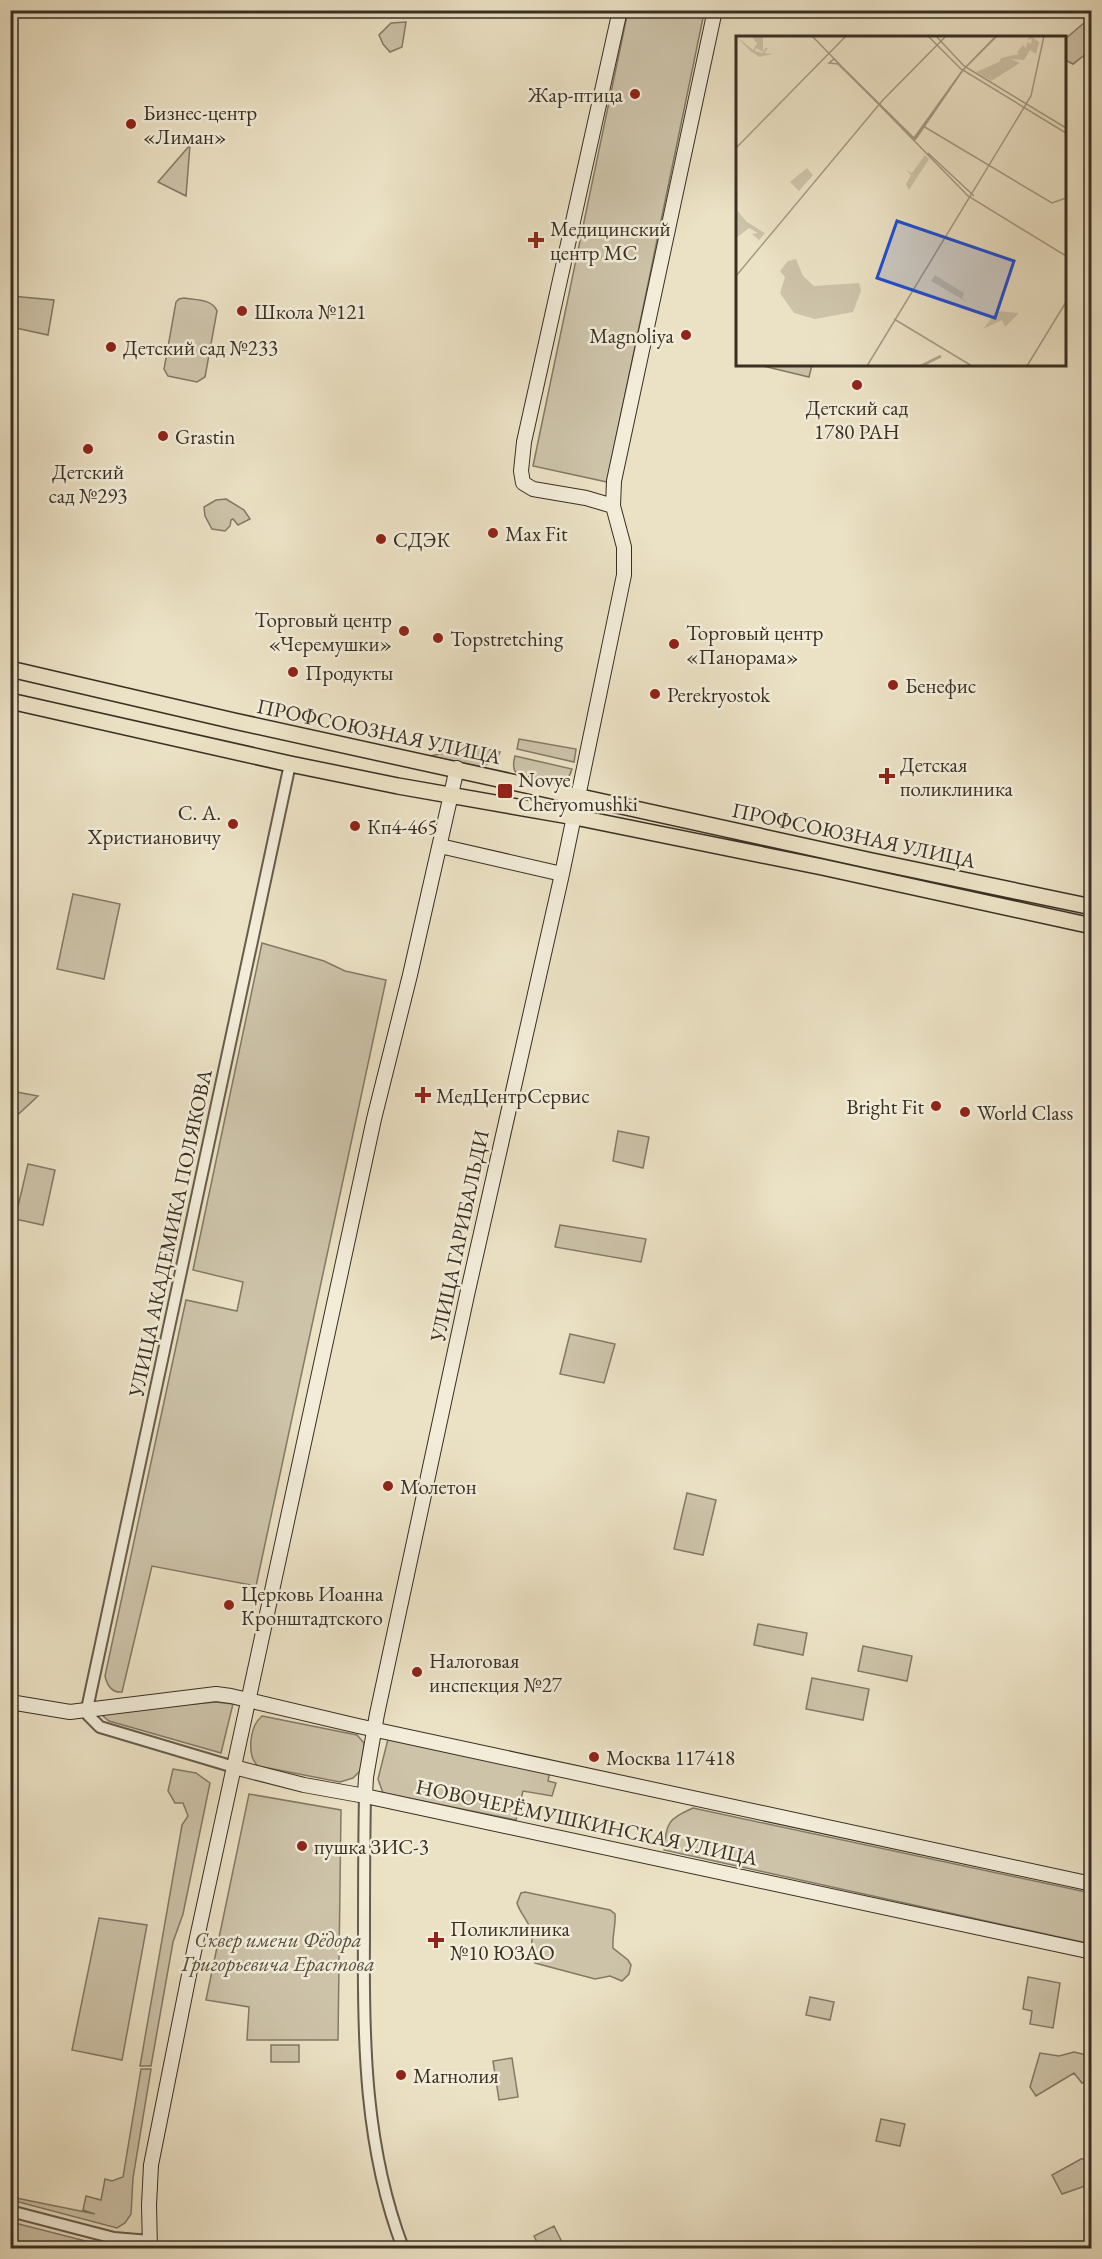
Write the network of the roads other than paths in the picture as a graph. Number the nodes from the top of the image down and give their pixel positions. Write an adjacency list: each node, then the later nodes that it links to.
1 (620, 10): 3 (street)
2 (715, 10): 3 (street, УЛИЦА ГАРИБАЛЬДИ)
3 (613, 506): 9 (street, УЛИЦА ГАРИБАЛЬДИ)
4 (10, 669): 7 (main road, ПРОФСОЮЗНАЯ УЛИЦА)
5 (10, 701): 6 (main road, ПРОФСОЮЗНАЯ УЛИЦА)
6 (290, 764): 8 (main road, ПРОФСОЮЗНАЯ УЛИЦА); 17 (street, УЛИЦА АКАДЕМИКА ПОЛЯКОВА)
7 (457, 768): 8 (street); 9 (main road, ПРОФСОЮЗНАЯ УЛИЦА)
8 (451, 796): 10 (main road, ПРОФСОЮЗНАЯ УЛИЦА); 11 (street)
9 (579, 796): 10 (street, УЛИЦА ГАРИБАЛЬДИ); 13 (main road, ПРОФСОЮЗНАЯ УЛИЦА)
10 (575, 817): 12 (street, УЛИЦА ГАРИБАЛЬДИ); 14 (main road, ПРОФСОЮЗНАЯ УЛИЦА)
11 (440, 846): 12 (street); 15 (street)
12 (562, 874): 18 (street, УЛИЦА ГАРИБАЛЬДИ)
13 (1092, 907)
14 (1092, 926)
15 (248, 1700): 17 (street); 18 (street); 19 (street)
16 (10, 1702): 17 (street)
17 (87, 1709): 19 (street, НОВОЧЕРЁМУШКИНСКАЯ УЛИЦА)
18 (374, 1728): 20 (street, УЛИЦА ГАРИБАЛЬДИ); 21 (street)
19 (234, 1767): 20 (street, НОВОЧЕРЁМУШКИНСКАЯ УЛИЦА); 24 (street)
20 (365, 1796): 22 (street, НОВОЧЕРЁМУШКИНСКАЯ УЛИЦА); 25 (street)
21 (1092, 1884)
22 (1092, 1952)
23 (10, 2211): 24 (street)
24 (150, 2245)
25 (403, 2248)

